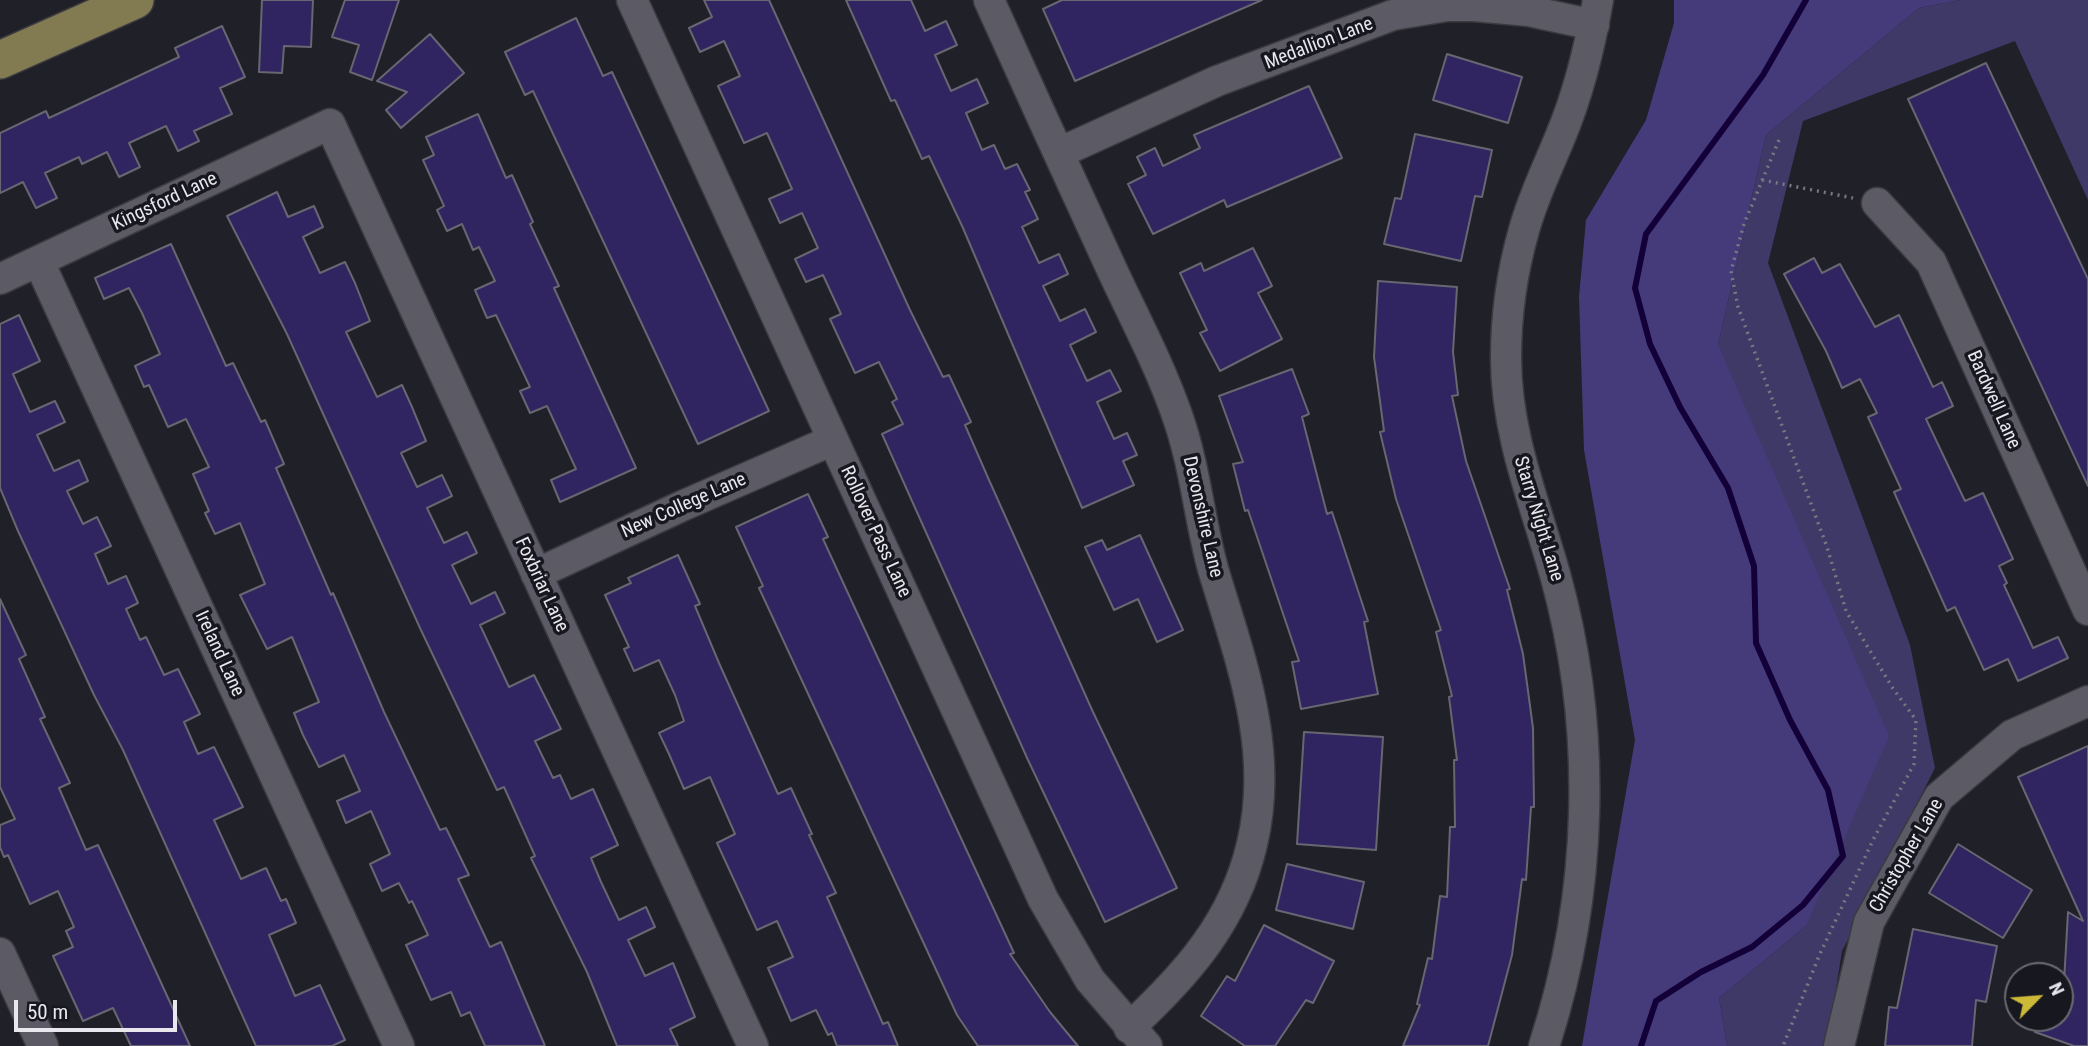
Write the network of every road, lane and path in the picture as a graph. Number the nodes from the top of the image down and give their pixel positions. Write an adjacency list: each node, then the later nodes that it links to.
1 (135, 0): 5 (main road)
2 (632, 0): 13 (street, Rollover Pass Lane)
3 (989, 0): 8 (street, Devonshire Lane)
4 (1596, 12): 8 (street, Medallion Lane); 22 (street, Starry Night Lane)
5 (0, 60)
6 (330, 124): 11 (street, Kingsford Lane); 14 (street, Foxbriar Lane)
7 (1779, 140): 9 (path)
8 (1059, 153): 18 (street, Devonshire Lane)
9 (1762, 180): 10 (path); 23 (path)
10 (1877, 203): 15 (street, Bardwell Lane)
11 (39, 262): 12 (street, Kingsford Lane); 20 (street, Ireland Lane)
12 (0, 279)
13 (833, 440): 14 (street, New College Lane); 18 (street, Rollover Pass Lane)
14 (536, 575): 21 (street, Foxbriar Lane)
15 (2088, 610)
16 (2088, 701): 24 (street, Christopher Lane)
17 (0, 953): 19 (street)
18 (1138, 1037)
19 (43, 1046)
20 (399, 1046)
21 (753, 1046)
22 (1544, 1046)
23 (1783, 1046)
24 (1839, 1046)

